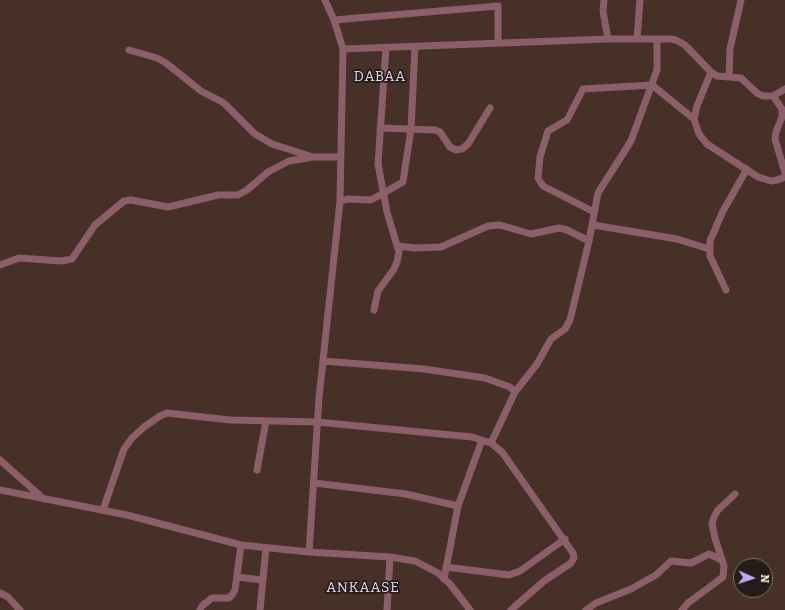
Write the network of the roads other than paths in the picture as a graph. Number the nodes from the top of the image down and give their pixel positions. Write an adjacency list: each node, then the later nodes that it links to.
1 (325, 0): 6 (street)
2 (604, 0): 7 (street)
3 (640, 0): 8 (street)
4 (741, 0): 16 (street)
5 (498, 3): 6 (street); 10 (street)
6 (334, 20): 13 (street)
7 (608, 39): 8 (street); 10 (street)
8 (638, 39): 9 (street)
9 (657, 40): 15 (street); 17 (street)
10 (498, 43): 11 (street)
11 (415, 47): 12 (street); 23 (street)
12 (386, 48): 13 (street); 22 (street)
13 (343, 49): 25 (street)
14 (128, 50): 24 (street)
15 (711, 72): 16 (street); 21 (street)
16 (729, 77): 19 (street)
17 (652, 85): 21 (street); 31 (street); 31 (street)
18 (785, 88): 19 (street)
19 (773, 96): 27 (street)
20 (490, 108): 23 (street)
21 (694, 119): 26 (street)
22 (380, 128): 23 (street); 29 (street)
23 (411, 129): 29 (street)
24 (314, 157): 25 (street); 36 (street)
25 (341, 157): 30 (street)
26 (747, 169): 28 (street); 35 (street)
27 (785, 173)
28 (785, 177)
29 (383, 193): 30 (street); 34 (street)
30 (340, 201): 39 (street)
31 (594, 212): 32 (street)
32 (593, 225): 33 (street); 35 (street)
33 (589, 241): 34 (street); 40 (street)
34 (398, 246): 38 (street)
35 (709, 249): 37 (street)
36 (0, 265)
37 (726, 290)
38 (374, 310)
39 (323, 361): 40 (street); 42 (street)
40 (515, 392): 44 (street)
41 (266, 421): 42 (street); 46 (street); 52 (street)
42 (317, 422): 43 (street); 47 (street)
43 (482, 440): 44 (street); 51 (street)
44 (491, 443): 53 (street)
45 (0, 460): 50 (street)
46 (257, 470)
47 (314, 483): 51 (street); 56 (street)
48 (0, 490): 50 (street)
49 (735, 494): 58 (street)
50 (45, 499): 52 (street)
51 (458, 506): 59 (street)
52 (103, 510): 54 (street)
53 (565, 540): 59 (street); 69 (street)
54 (242, 545): 55 (street); 60 (street)
55 (266, 548): 56 (street); 62 (street)
56 (308, 552): 57 (street)
57 (390, 557): 61 (street); 67 (street)
58 (722, 560): 70 (street); 71 (street)
59 (446, 567): 61 (street)
60 (237, 577): 62 (street); 65 (street)
61 (444, 579): 68 (street)
62 (263, 580): 66 (street)
63 (0, 593): 64 (street)
64 (20, 610)
65 (200, 610)
66 (260, 610)
67 (386, 610)
68 (470, 610)
69 (511, 610)
70 (586, 610)
71 (682, 610)

